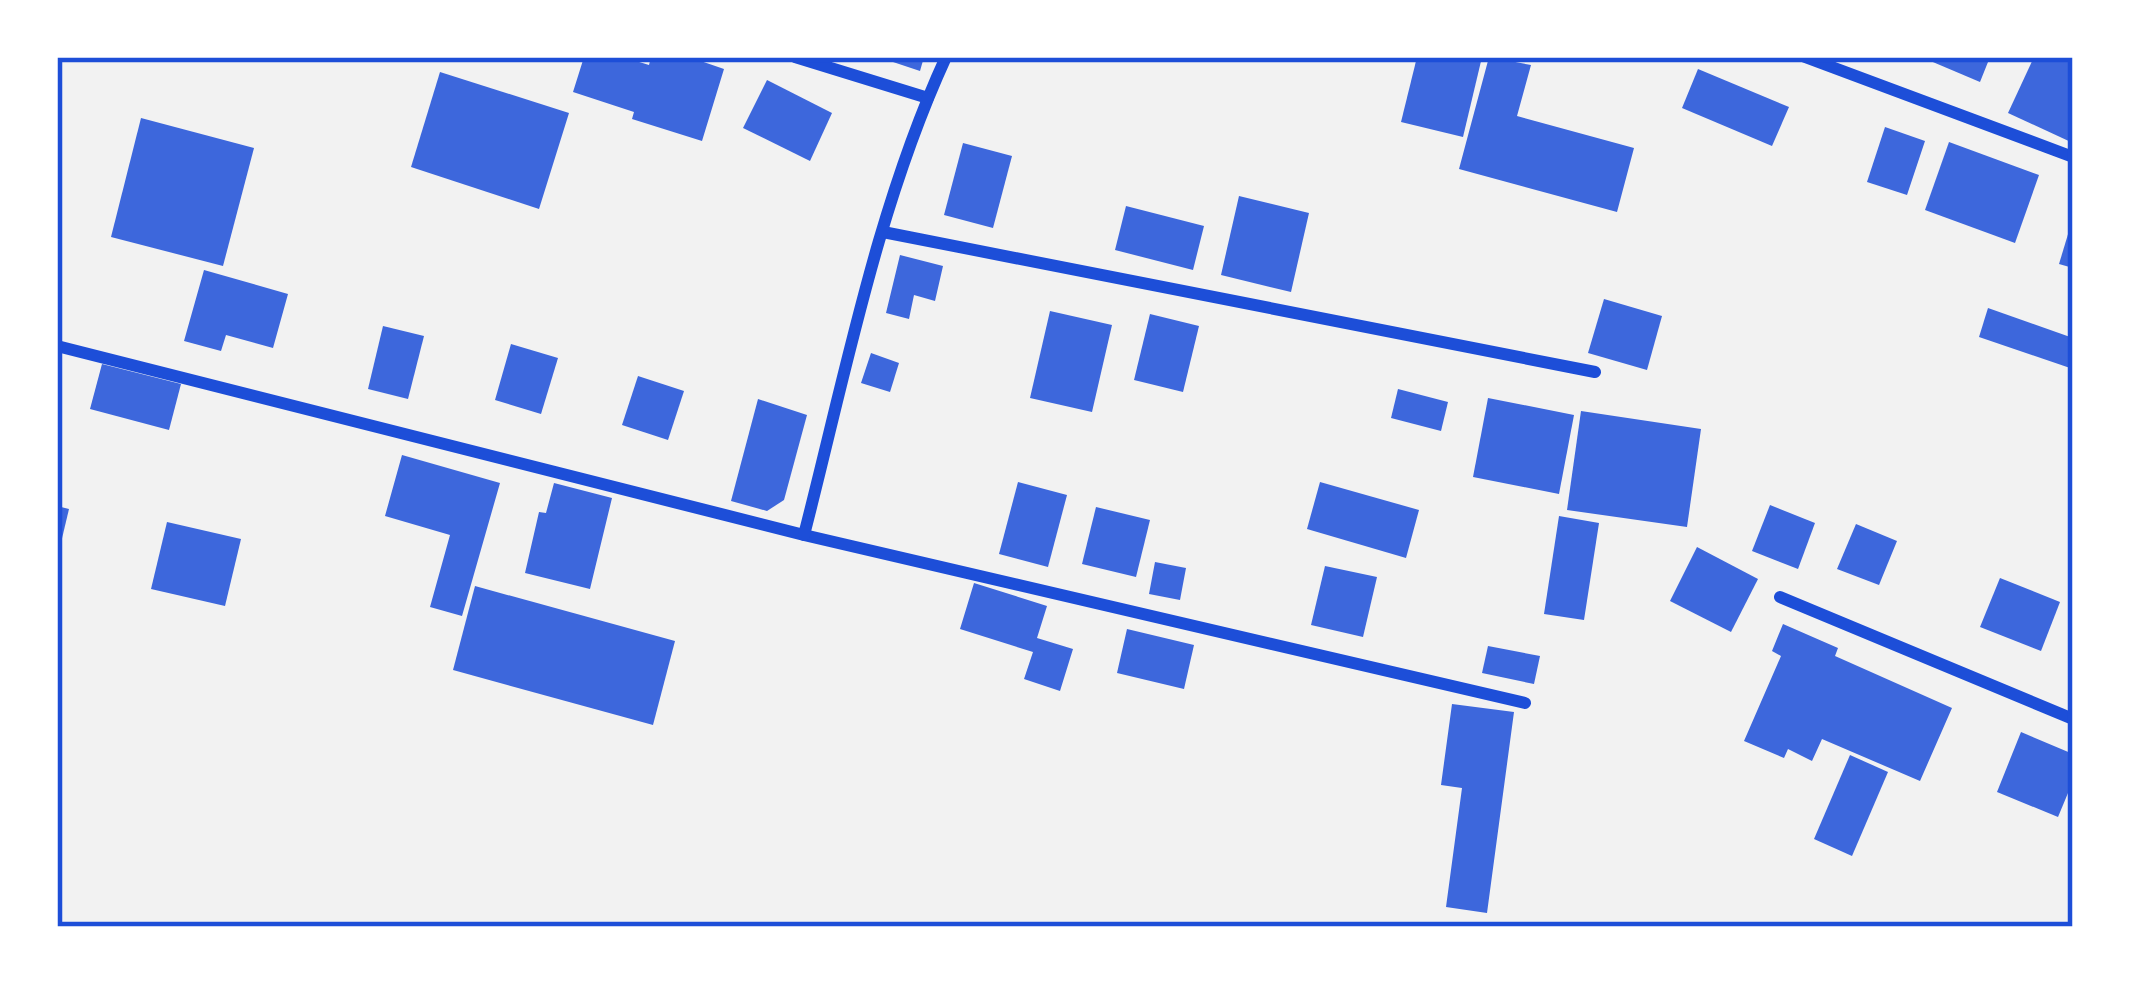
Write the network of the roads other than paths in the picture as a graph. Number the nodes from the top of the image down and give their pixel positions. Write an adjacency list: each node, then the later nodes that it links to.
1 (795, 57): 4 (street)
2 (946, 57): 4 (street)
3 (1805, 57): 5 (street)
4 (928, 98): 6 (street)
5 (2073, 157)
6 (883, 232): 8 (street); 9 (street)
7 (57, 346): 9 (street)
8 (1595, 372)
9 (804, 535): 11 (street)
10 (1780, 597): 12 (street)
11 (1525, 704)
12 (2073, 719)

